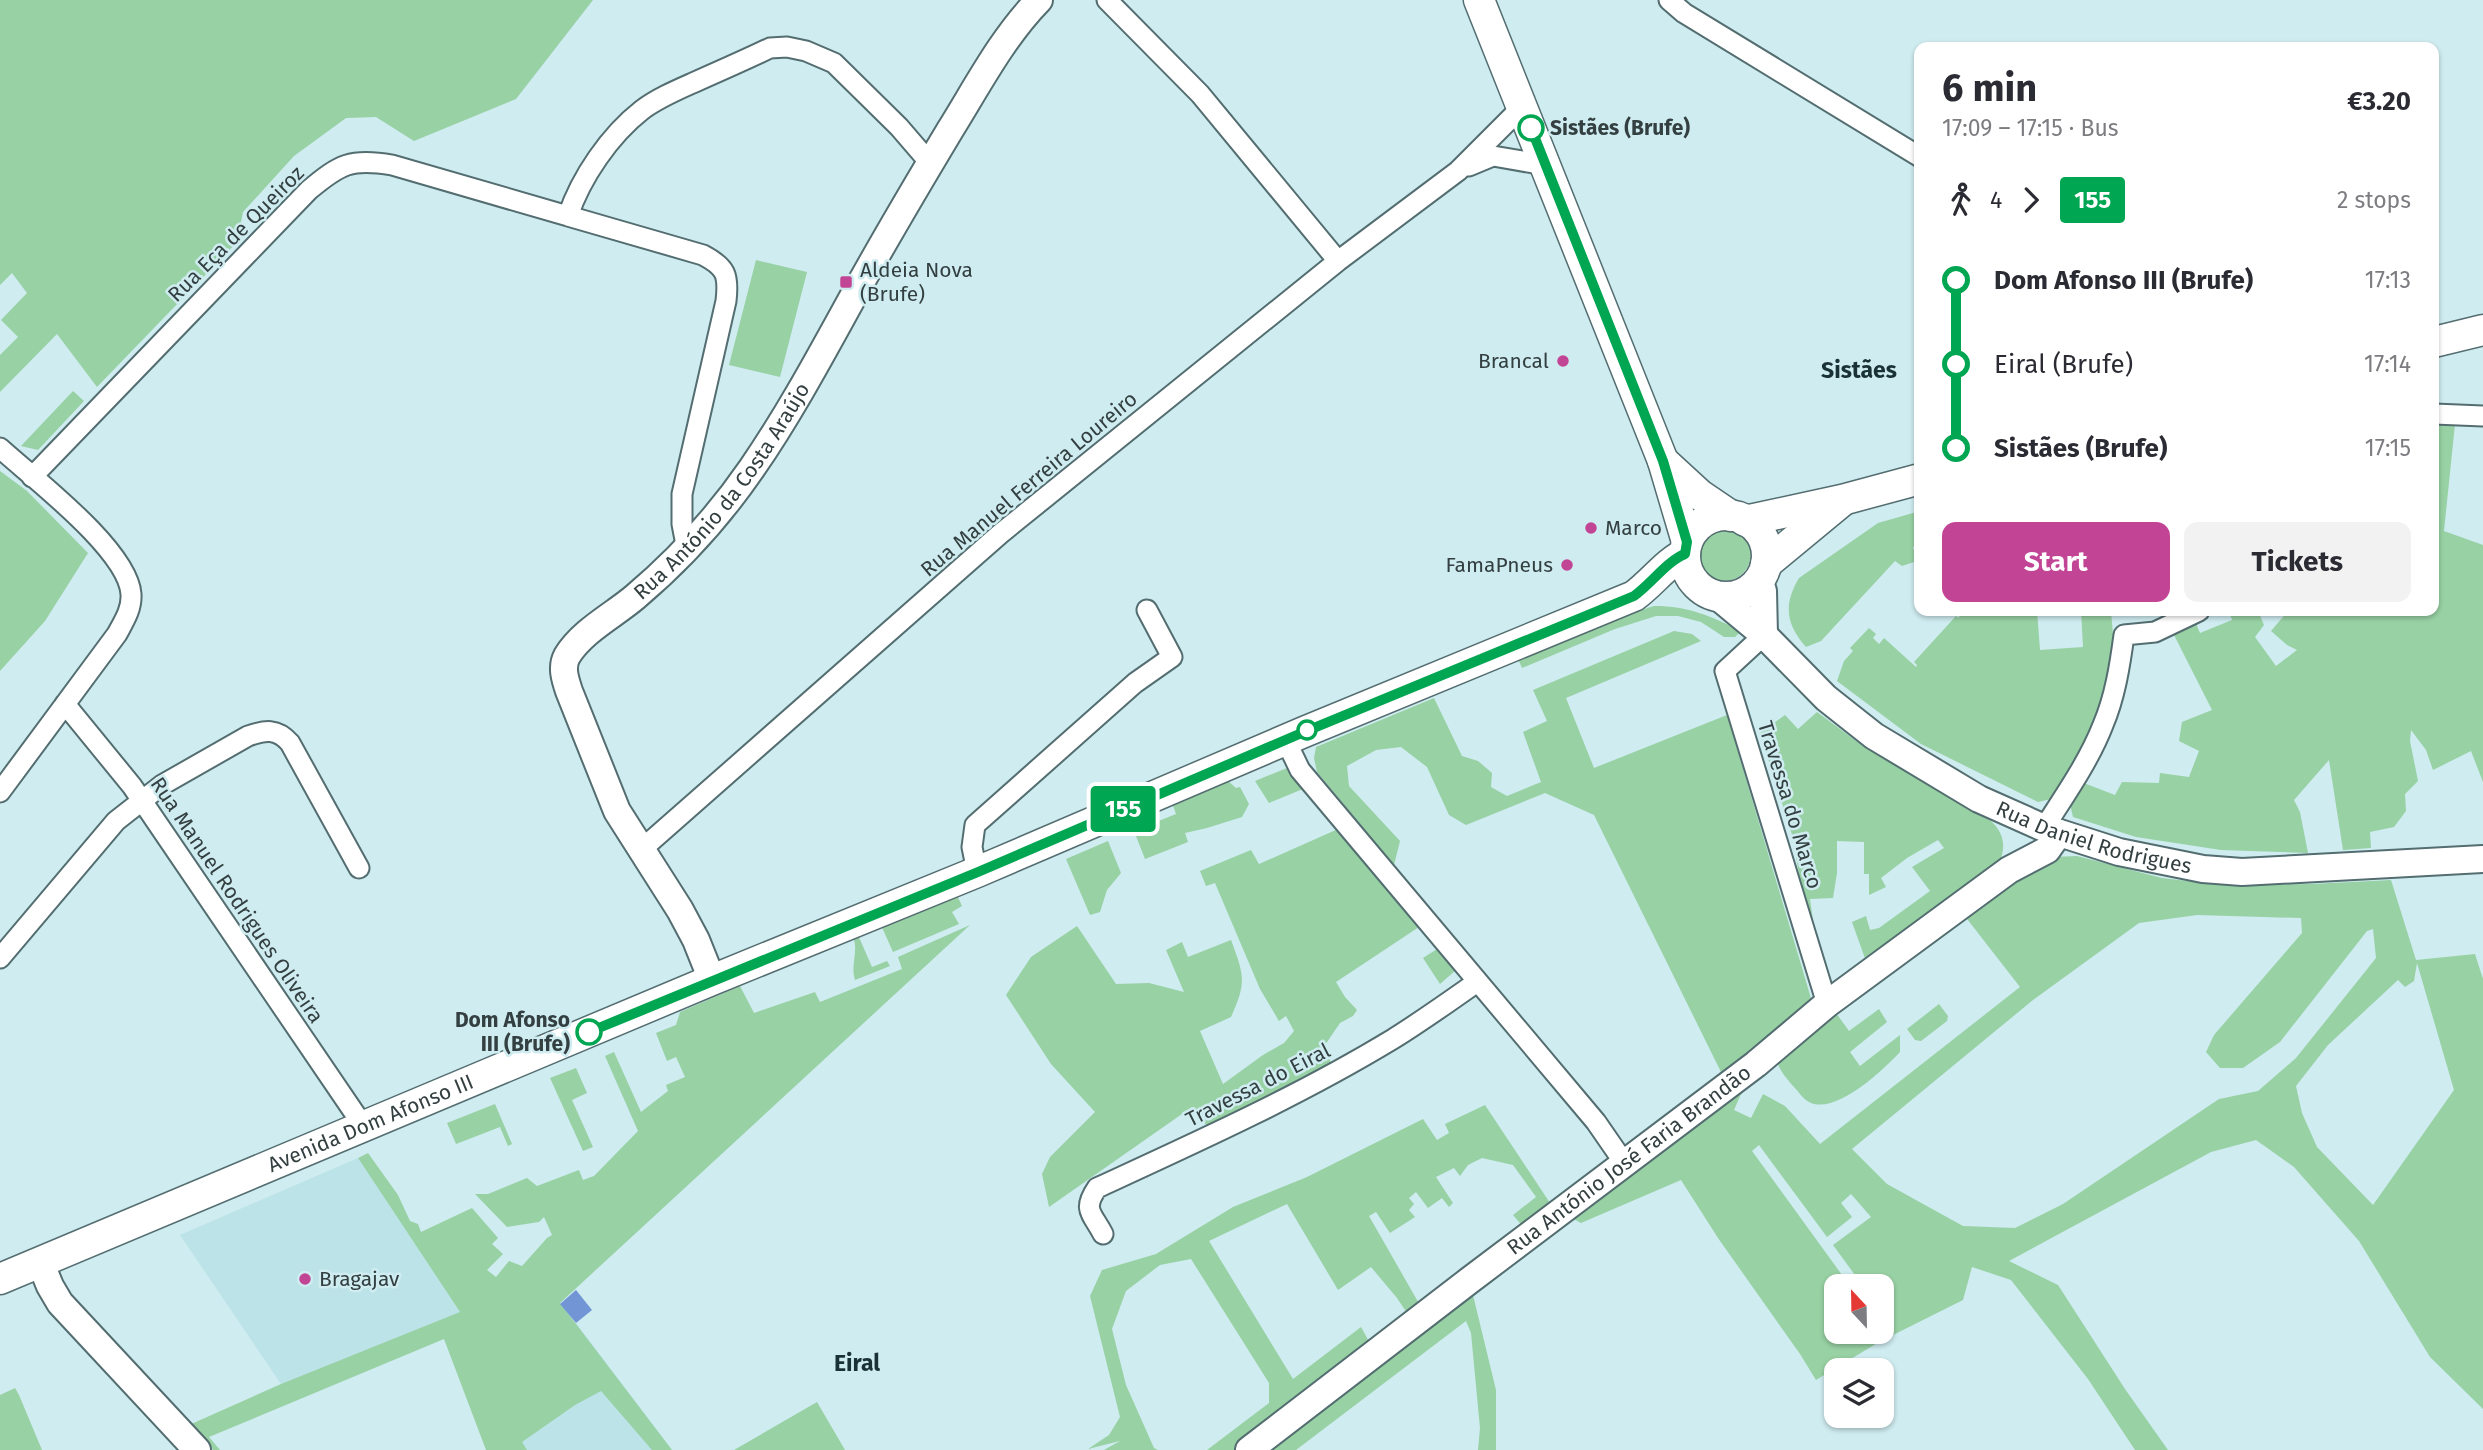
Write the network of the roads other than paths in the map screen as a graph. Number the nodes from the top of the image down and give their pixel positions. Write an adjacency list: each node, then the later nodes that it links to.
1 (1040, 0): 7 (street, Rua António da Costa Araújo)
2 (1107, 0): 11 (street)
3 (1479, 0): 5 (main road)
4 (1669, 0): 6 (street)
5 (1523, 106): 8 (main road); 9 (street, Rua Manuel Ferreira Loureiro)
6 (1914, 153)
7 (930, 163): 10 (street); 23 (street, Rua António da Costa Araújo)
8 (1545, 165): 9 (street, Rua Manuel Ferreira Loureiro); 17 (main road)
9 (1458, 171): 11 (street, Rua Manuel Ferreira Loureiro)
10 (568, 216): 18 (street, Rua Eça de Queiroz); 23 (street, Rua Eça de Queiroz)
11 (1338, 261): 35 (street, Rua Manuel Ferreira Loureiro)
12 (2483, 330): 13 (main road)
13 (2439, 341)
14 (2439, 414): 15 (street)
15 (2483, 416)
16 (0, 448): 18 (street)
17 (1663, 461): 21 (main road); 22 (main road)
18 (32, 477): 30 (street)
19 (1914, 481): 20 (main road)
20 (1842, 500): 21 (main road); 24 (main road)
21 (1738, 518): 22 (main road); 24 (main road)
22 (1686, 548): 25 (main road); 26 (main road, Avenida Dom Afonso III)
23 (687, 550): 35 (street, Rua António da Costa Araújo)
24 (1762, 572): 25 (main road); 29 (street)
25 (1710, 593): 26 (main road, Avenida Dom Afonso III); 29 (street, Rua Daniel Rodrigues)
26 (1634, 596): 31 (main road, Avenida Dom Afonso III)
27 (1147, 610): 38 (street)
28 (2189, 616): 34 (street)
29 (1764, 635): 34 (street, Rua Daniel Rodrigues); 42 (street, Travessa do Marco)
30 (65, 705): 32 (street); 33 (street, Rua Manuel Rodrigues Oliveira)
31 (1285, 739): 38 (main road, Avenida Dom Afonso III); 41 (street)
32 (0, 792)
33 (142, 801): 37 (street); 39 (street); 43 (street, Rua Manuel Rodrigues Oliveira)
34 (2044, 827): 36 (street, Rua Daniel Rodrigues); 42 (street, Rua António José Faria Brandão)
35 (642, 849): 40 (street, Rua António da Costa Araújo)
36 (2483, 859)
37 (359, 868)
38 (978, 872): 40 (main road, Avenida Dom Afonso III)
39 (0, 958)
40 (712, 980): 43 (main road, Avenida Dom Afonso III)
41 (1478, 982): 44 (street); 45 (street, Travessa do Eiral)
42 (1827, 1004): 44 (street, Rua António José Faria Brandão)
43 (365, 1127): 46 (main road, Avenida Dom Afonso III)
44 (1625, 1164): 49 (street, Rua António José Faria Brandão)
45 (1103, 1234)
46 (41, 1264): 47 (main road, Avenida Dom Afonso III); 48 (street)
47 (0, 1279)
48 (197, 1450)
49 (1249, 1450)

